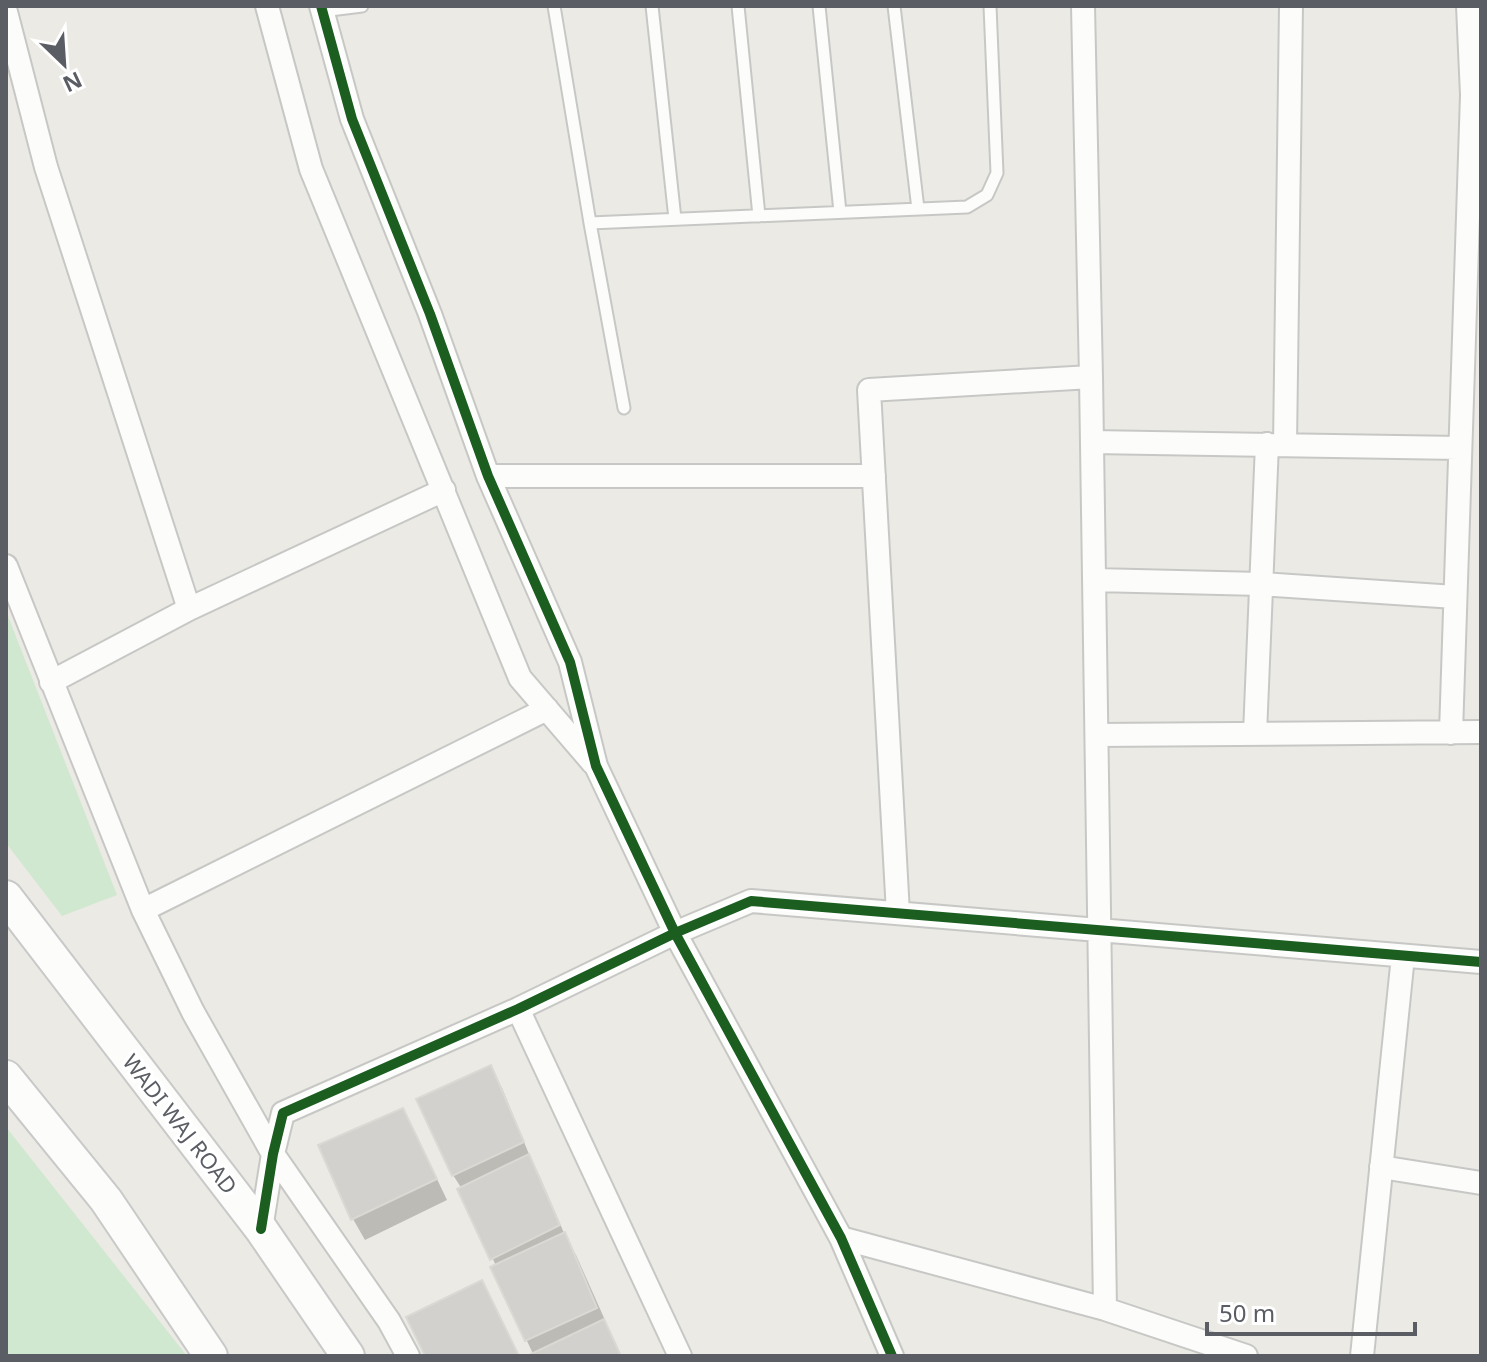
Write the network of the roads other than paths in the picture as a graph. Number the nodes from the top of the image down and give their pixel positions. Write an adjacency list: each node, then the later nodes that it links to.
1 (267, 6): 27 (street)
2 (362, 6): 12 (lane)
3 (554, 6): 19 (lane)
4 (652, 6): 18 (lane)
5 (738, 6): 17 (lane)
6 (819, 6): 16 (lane)
7 (894, 6): 15 (lane)
8 (990, 6): 15 (lane)
9 (1083, 6): 20 (street)
10 (1291, 6): 23 (street)
11 (1468, 6): 14 (street)
12 (321, 9): 25 (street)
13 (6, 12): 32 (street)
14 (1477, 95): 24 (street)
15 (918, 209): 16 (lane)
16 (840, 212): 17 (lane)
17 (759, 216): 18 (lane)
18 (675, 219): 19 (lane)
19 (590, 223): 21 (lane)
20 (1091, 377): 22 (street); 26 (street)
21 (624, 408)
22 (1092, 442): 23 (street); 29 (street)
23 (1276, 445): 24 (street); 30 (street)
24 (1460, 448): 31 (street)
25 (488, 476): 26 (street); 39 (street)
26 (874, 476): 42 (street)
27 (444, 490): 32 (street); 34 (street)
28 (6, 566): 33 (street)
29 (1095, 580): 30 (street); 38 (street)
30 (1261, 584): 31 (street); 37 (street)
31 (1455, 597): 36 (street)
32 (189, 609): 33 (street)
33 (51, 682): 41 (street)
34 (547, 709): 39 (street); 41 (street)
35 (1481, 732): 36 (street)
36 (1451, 733): 37 (street)
37 (1255, 734): 38 (street)
38 (1097, 735): 43 (street)
39 (596, 766): 44 (street)
40 (6, 897): 52 (street, WADI WAJ ROAD)
41 (143, 910): 49 (street)
42 (898, 913): 43 (street); 44 (street)
43 (1099, 930): 45 (street); 54 (street)
44 (675, 933): 47 (street); 53 (street)
45 (1403, 956): 46 (street); 50 (street)
46 (1481, 962)
47 (518, 1009): 49 (street); 59 (street)
48 (6, 1077): 56 (street)
49 (273, 1154): 52 (street); 58 (street)
50 (1381, 1167): 51 (street); 62 (street)
51 (1481, 1183)
52 (261, 1229): 57 (street, WADI WAJ ROAD)
53 (841, 1238): 54 (street); 60 (street)
54 (1105, 1309): 55 (street)
55 (1189, 1346): 61 (street)
56 (211, 1356)
57 (348, 1356)
58 (408, 1356)
59 (680, 1356)
60 (892, 1356)
61 (1246, 1356)
62 (1362, 1356)

